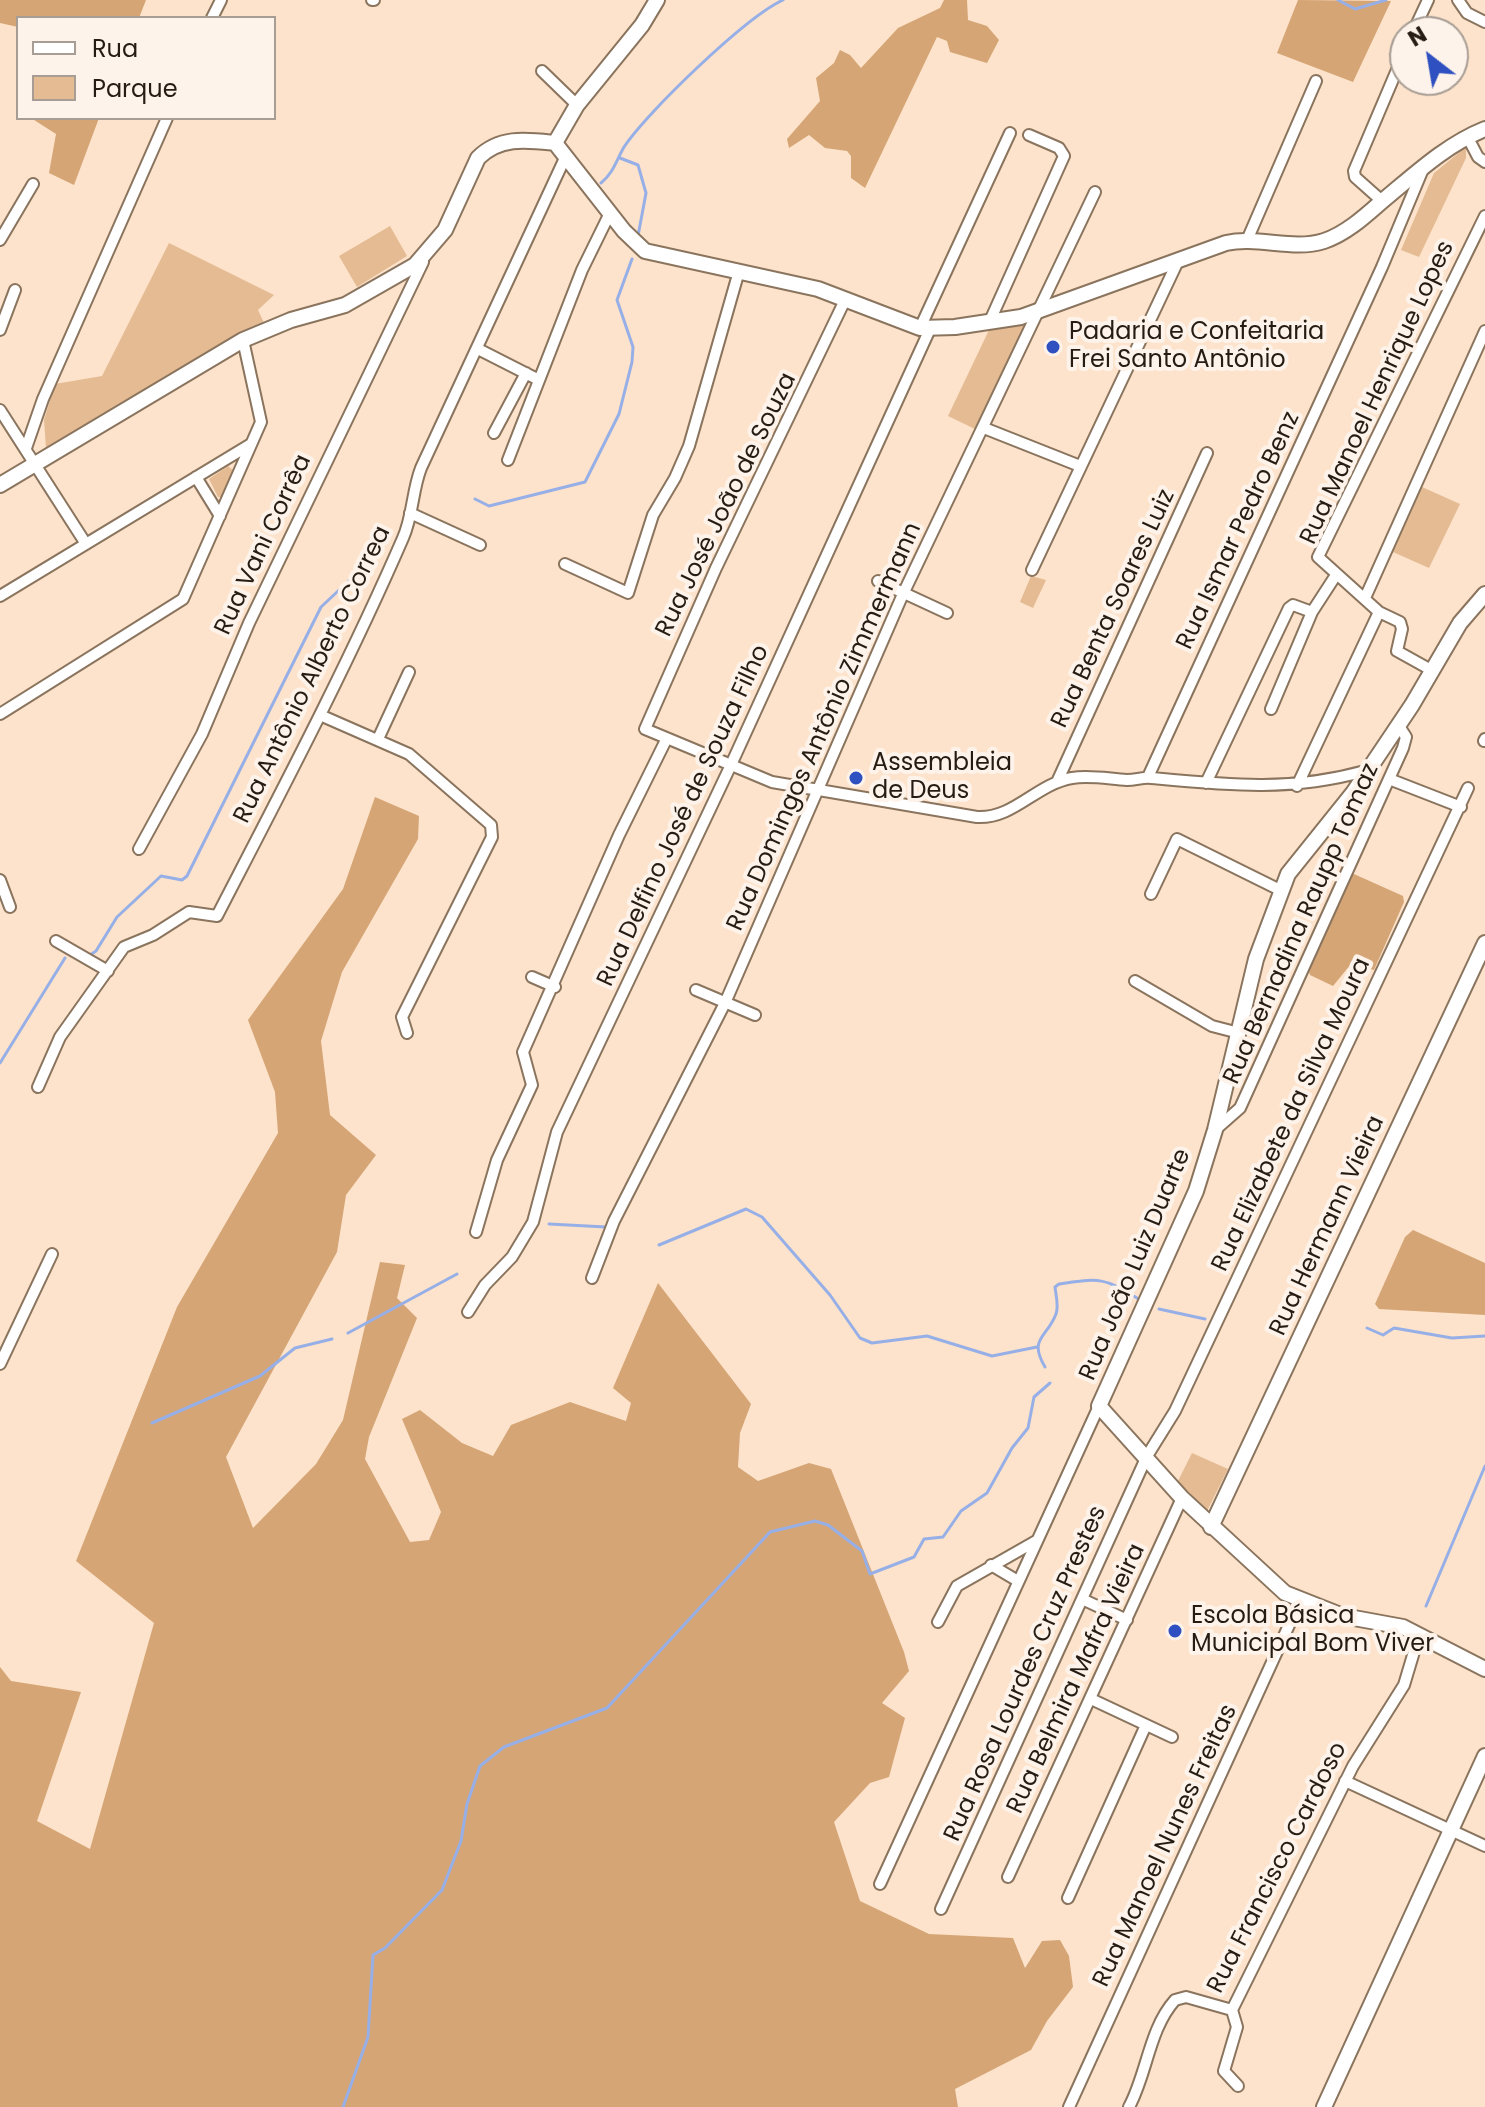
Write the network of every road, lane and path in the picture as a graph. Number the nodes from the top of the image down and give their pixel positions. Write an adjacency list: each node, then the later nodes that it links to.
1 (657, 0): 7 (street)
2 (1458, 0): 3 (street)
3 (1485, 22)
4 (542, 71): 7 (street)
5 (1316, 81): 22 (street)
6 (1389, 89): 19 (street)
7 (577, 105): 13 (street)
8 (166, 120): 44 (street)
9 (1485, 129): 12 (street)
10 (1010, 133): 33 (street, Rua Delfino José de Souza Filho)
11 (1029, 135): 32 (street)
12 (1467, 136): 15 (street); 16 (street)
13 (555, 143): 14 (street); 24 (street)
14 (565, 158): 20 (street); 37 (street, Rua Antônio Alberto Correa)
15 (1485, 162)
16 (1423, 169): 19 (street); 76 (street, Rua Ismar Pedro Benz)
17 (33, 184): 23 (street)
18 (1095, 192): 27 (street, Rua Domingos Antônio Zimmermann)
19 (1382, 201): 22 (street)
20 (610, 213): 26 (street); 39 (street)
21 (1485, 216): 57 (street, Rua Manoel Henrique Lopes)
22 (1248, 238): 25 (street)
23 (0, 240)
24 (426, 257): 36 (street); 84 (street, Rua Vani Corrêa)
25 (1178, 261): 30 (street); 48 (street)
26 (739, 271): 29 (street); 55 (street)
27 (1056, 278): 30 (street); 31 (street, Rua Domingos Antônio Zimmermann)
28 (15, 290): 34 (street)
29 (846, 298): 33 (street); 73 (street, Rua José João de Souza)
30 (1077, 298): 31 (street)
31 (1042, 310): 32 (street); 41 (street, Rua Domingos Antônio Zimmermann)
32 (989, 323): 33 (street)
33 (925, 328): 74 (street, Rua Delfino José de Souza Filho)
34 (0, 330)
35 (1485, 331): 62 (street)
36 (243, 340): 43 (street); 47 (street)
37 (478, 349): 38 (street); 51 (street, Rua Antônio Alberto Correa)
38 (526, 373): 39 (street); 42 (street)
39 (539, 380): 46 (street)
40 (0, 410): 44 (street)
41 (984, 428): 48 (street); 59 (street, Rua Domingos Antônio Zimmermann)
42 (494, 433)
43 (251, 444): 49 (street); 52 (street)
44 (26, 448): 47 (street)
45 (1207, 453): 78 (street, Rua Benta Soares Luiz)
46 (508, 460)
47 (37, 465): 50 (street); 53 (street)
48 (1080, 466): 56 (street)
49 (196, 477): 52 (street); 53 (street)
50 (0, 485)
51 (410, 513): 54 (street); 70 (street, Rua Antônio Alberto Correa)
52 (220, 516): 69 (street)
53 (86, 544): 61 (street)
54 (480, 545)
55 (565, 564)
56 (1032, 570)
57 (1336, 575): 62 (street, Rua Manoel Henrique Lopes); 63 (street)
58 (878, 581): 59 (street)
59 (903, 594): 65 (street); 82 (street, Rua Domingos Antônio Zimmermann)
60 (1485, 594): 66 (street, Rua João Luiz Duarte)
61 (0, 596)
62 (1365, 598): 64 (street, Rua Manoel Henrique Lopes)
63 (1312, 612): 68 (street); 79 (street)
64 (1379, 612): 66 (street, Rua Manoel Henrique Lopes); 80 (street)
65 (947, 613)
66 (1433, 671): 71 (street, Rua João Luiz Duarte)
67 (409, 672): 72 (street)
68 (1271, 709)
69 (0, 714)
70 (320, 715): 72 (street); 91 (street, Rua Antônio Alberto Correa)
71 (1399, 726): 75 (street, Rua João Luiz Duarte); 77 (street, Rua Bernadina Raupp Tomaz)
72 (378, 739): 98 (street)
73 (666, 740): 74 (street); 94 (street)
74 (730, 767): 82 (street); 105 (street, Rua Delfino José de Souza Filho)
75 (1365, 771): 80 (street); 86 (street, Rua João Luiz Duarte)
76 (1148, 777): 78 (street); 79 (street)
77 (1389, 779): 83 (street); 101 (street, Rua Bernadina Raupp Tomaz)
78 (1057, 782): 82 (street)
79 (1206, 783): 80 (street)
80 (1297, 786)
81 (1468, 788): 83 (street, Rua Elizabete da Silva Moura)
82 (817, 789): 96 (street, Rua Domingos Antônio Zimmermann)
83 (1461, 807): 108 (street, Rua Elizabete da Silva Moura)
84 (139, 849)
85 (0, 880): 88 (street)
86 (1280, 890): 87 (street); 99 (street, Rua João Luiz Duarte)
87 (1151, 894)
88 (10, 907)
89 (56, 941): 91 (street)
90 (1485, 943): 110 (street, Rua Hermann Vieira)
91 (108, 971): 100 (street, Rua Antônio Alberto Correa)
92 (532, 977): 94 (street)
93 (1135, 981): 99 (street)
94 (555, 987): 102 (street)
95 (696, 990): 96 (street)
96 (725, 1003): 97 (street); 104 (street, Rua Domingos Antônio Zimmermann)
97 (755, 1015)
98 (407, 1033)
99 (1239, 1033): 101 (street, Rua João Luiz Duarte)
100 (38, 1087)
101 (1215, 1130): 107 (street, Rua João Luiz Duarte)
102 (476, 1232)
103 (52, 1254): 106 (street)
104 (592, 1278)
105 (468, 1312)
106 (0, 1364)
107 (1099, 1406): 108 (street); 111 (street, Rua João Luiz Duarte)
108 (1147, 1456): 109 (street); 114 (street, Rua Rosa Lourdes Cruz Prestes)
109 (1182, 1498): 110 (street); 116 (street, Rua Belmira Mafra Vieira)
110 (1211, 1527): 115 (street)
111 (1036, 1541): 112 (street); 113 (street, Rua João Luiz Duarte)
112 (991, 1565): 113 (street); 117 (street)
113 (1018, 1581): 128 (street, Rua João Luiz Duarte)
114 (1082, 1599): 116 (street); 130 (street, Rua Rosa Lourdes Cruz Prestes)
115 (1300, 1601): 118 (street); 133 (street, Rua Manoel Nunes Freitas)
116 (1127, 1620): 120 (street, Rua Belmira Mafra Vieira)
117 (938, 1622)
118 (1419, 1635): 119 (street); 124 (street, Rua Francisco Cardoso)
119 (1485, 1669)
120 (1091, 1699): 121 (street); 127 (street, Rua Belmira Mafra Vieira)
121 (1146, 1725): 122 (street); 129 (street)
122 (1172, 1737)
123 (1485, 1756): 125 (street)
124 (1345, 1781): 125 (street); 131 (street, Rua Francisco Cardoso)
125 (1451, 1830): 126 (street); 135 (street)
126 (1485, 1846)
127 (1008, 1877)
128 (880, 1884)
129 (1068, 1898)
130 (941, 1909)
131 (1232, 2010): 132 (street); 134 (street, Rua Francisco Cardoso)
132 (1238, 2086)
133 (1069, 2107)
134 (1129, 2107)
135 (1324, 2107)

